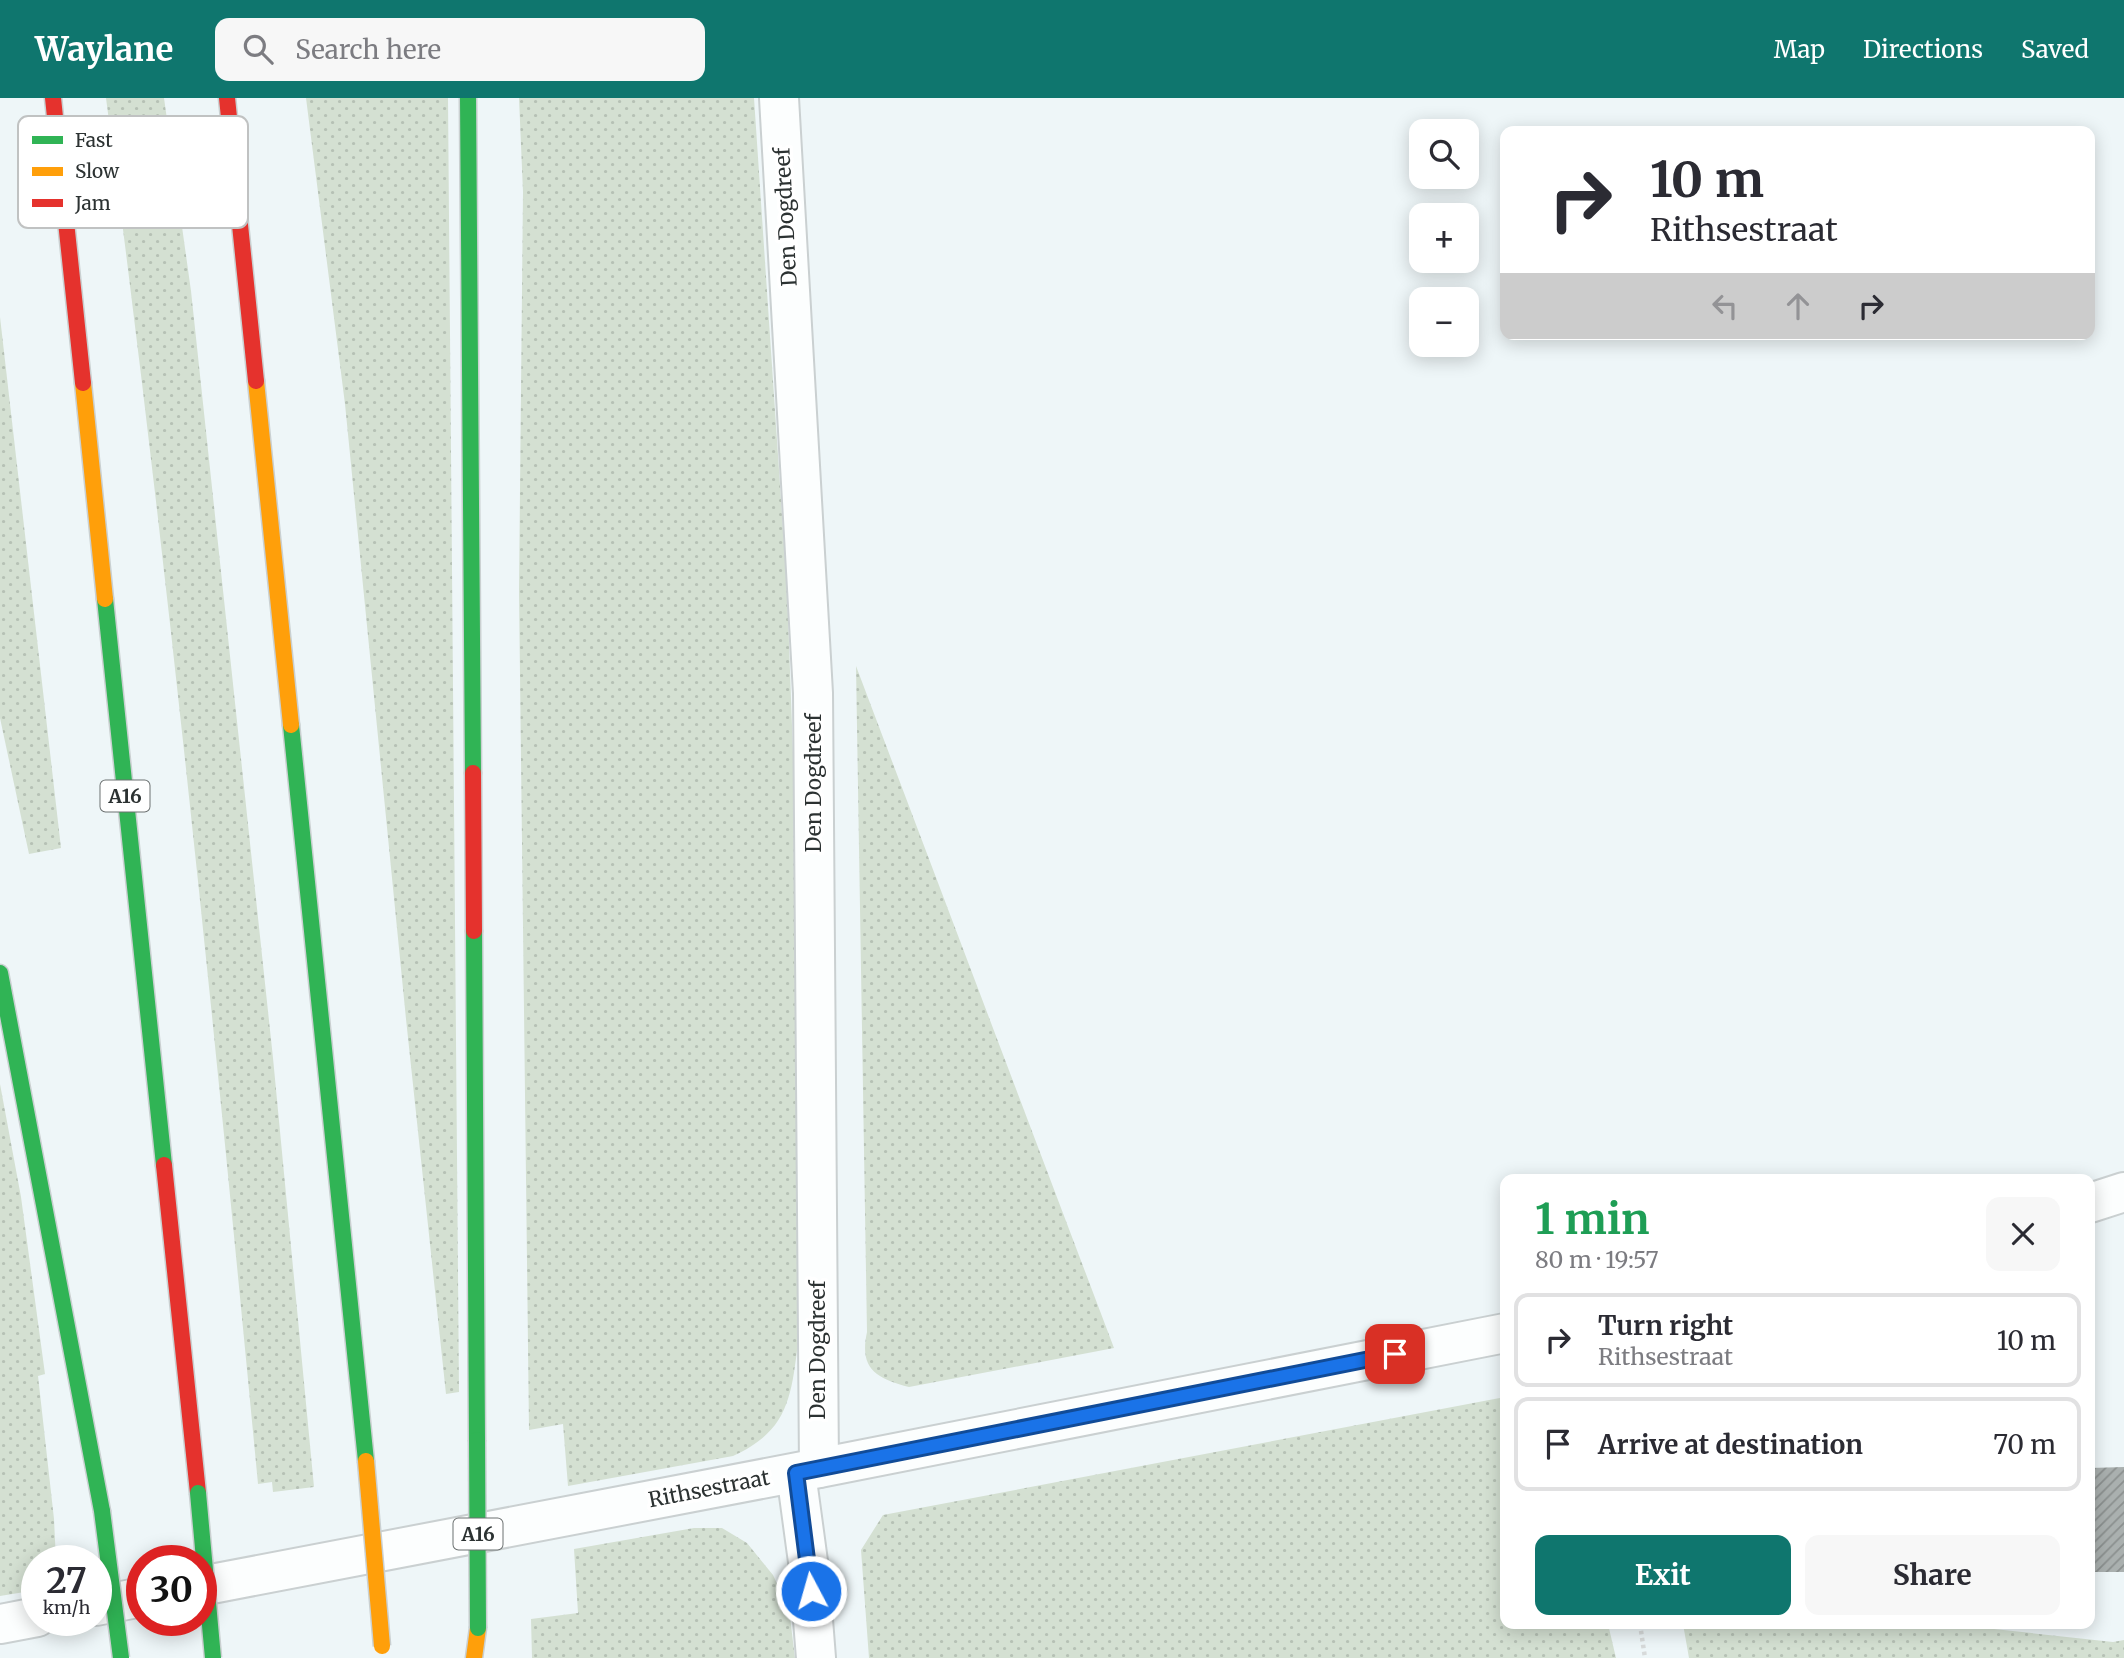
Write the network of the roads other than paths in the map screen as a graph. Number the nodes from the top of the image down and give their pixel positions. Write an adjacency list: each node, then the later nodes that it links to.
1 (53, 98): 5 (highway, A16, bridge)
2 (227, 98): 6 (highway, bridge)
3 (468, 98): 20 (highway, A16, bridge)
4 (779, 98): 13 (street, Den Dogdreef)
5 (55, 116)
6 (229, 116)
7 (67, 228): 19 (highway, A16, bridge)
8 (240, 228): 17 (highway, bridge)
9 (0, 973): 18 (highway, bridge)
10 (2124, 1192): 11 (street)
11 (2095, 1201)
12 (1500, 1334): 13 (street, Rithsestraat)
13 (807, 1471): 14 (street, Rithsestraat); 21 (street, Den Dogdreef)
14 (217, 1583)
15 (21, 1620): 16 (street)
16 (0, 1624)
17 (383, 1652)
18 (121, 1658)
19 (213, 1658)
20 (474, 1658)
21 (816, 1658)

